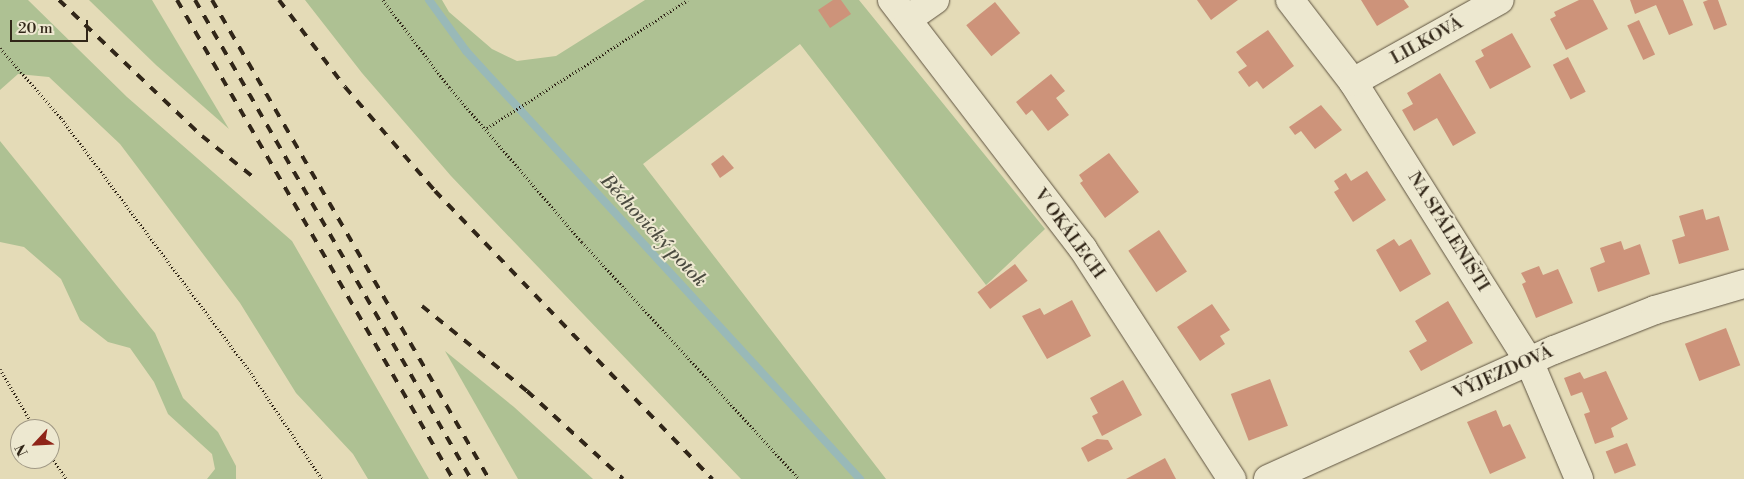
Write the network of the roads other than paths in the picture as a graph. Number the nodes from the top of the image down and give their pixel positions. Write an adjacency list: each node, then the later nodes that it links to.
1 (935, 0): 4 (street)
2 (1290, 0): 5 (street, NA SPÁLENIŠTI)
3 (1500, 0): 5 (street, LILKOVÁ)
4 (900, 10): 8 (street, V OKÁLECH)
5 (1353, 82): 7 (street, NA SPÁLENIŠTI)
6 (1744, 284): 7 (street, VÝJEZDOVÁ)
7 (1529, 361): 9 (street, VÝJEZDOVÁ); 10 (street, NA SPÁLENIŠTI)
8 (1232, 479)
9 (1268, 479)
10 (1579, 479)

